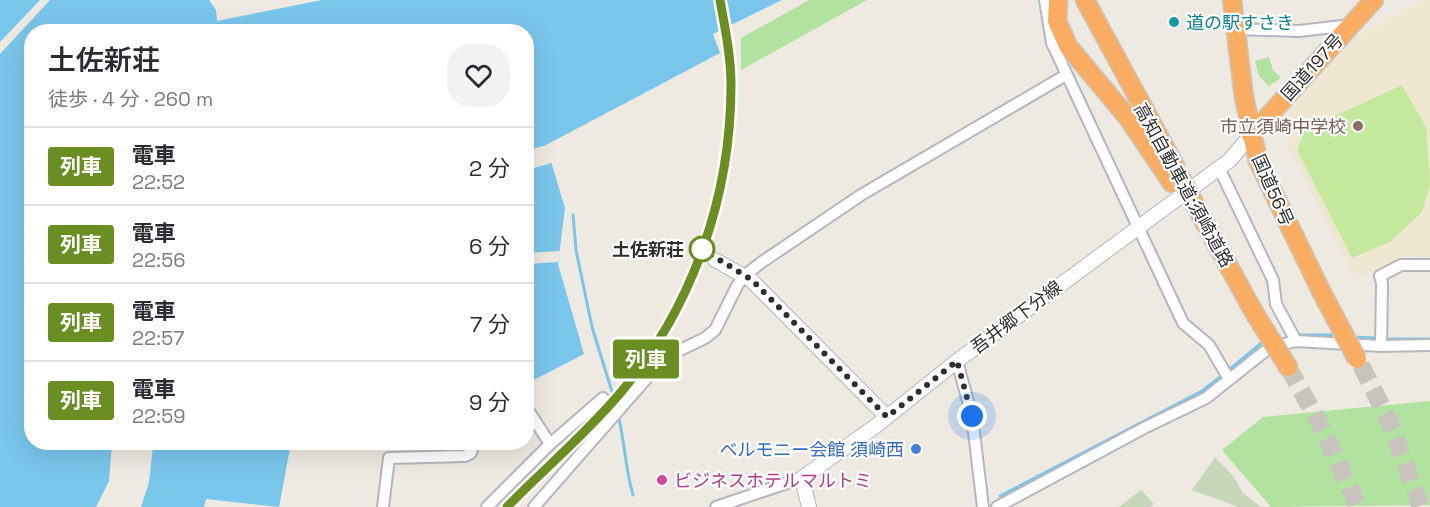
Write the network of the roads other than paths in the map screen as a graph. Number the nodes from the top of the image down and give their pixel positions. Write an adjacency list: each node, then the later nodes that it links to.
1 (1045, 0): 8 (street)
2 (1058, 0): 13 (highway)
3 (1085, 0): 13 (highway, 高知自動車道;須崎道路)
4 (1232, 0): 7 (highway, 国道56号)
5 (1374, 0): 6 (highway, 国道197号)
6 (1352, 25): 7 (street); 9 (highway, 国道197号)
7 (1236, 28): 10 (highway, 国道56号)
8 (1066, 75): 14 (street); 17 (street)
9 (1304, 75): 10 (highway); 11 (highway, 国道197号)
10 (1242, 82): 11 (highway, 国道56号)
11 (1251, 135): 12 (main road, 吾井郷下分線); 23 (highway, 国道56号, bridge)
12 (1219, 168): 14 (main road, 吾井郷下分線); 18 (street)
13 (1176, 179): 22 (highway, bridge)
14 (1138, 225): 21 (main road, 吾井郷下分線); 24 (street)
15 (715, 260): 17 (main road)
16 (1430, 265): 20 (street)
17 (744, 276): 26 (main road); 27 (street)
18 (1296, 341): 20 (street); 24 (street)
19 (1430, 345): 20 (street)
20 (1382, 346)
21 (957, 361): 26 (main road, 吾井郷下分線); 37 (street)
22 (1284, 361)
23 (1359, 362)
24 (1229, 380): 38 (street)
25 (603, 398): 27 (street)
26 (887, 417): 31 (main road, 吾井郷下分線)
27 (597, 418): 29 (street); 34 (street)
28 (534, 420): 29 (street)
29 (550, 444): 33 (street)
30 (472, 450): 32 (street)
31 (802, 478): 35 (street); 36 (main road)
32 (382, 507)
33 (487, 507)
34 (534, 507)
35 (716, 507)
36 (809, 507)
37 (983, 507)
38 (997, 507)

